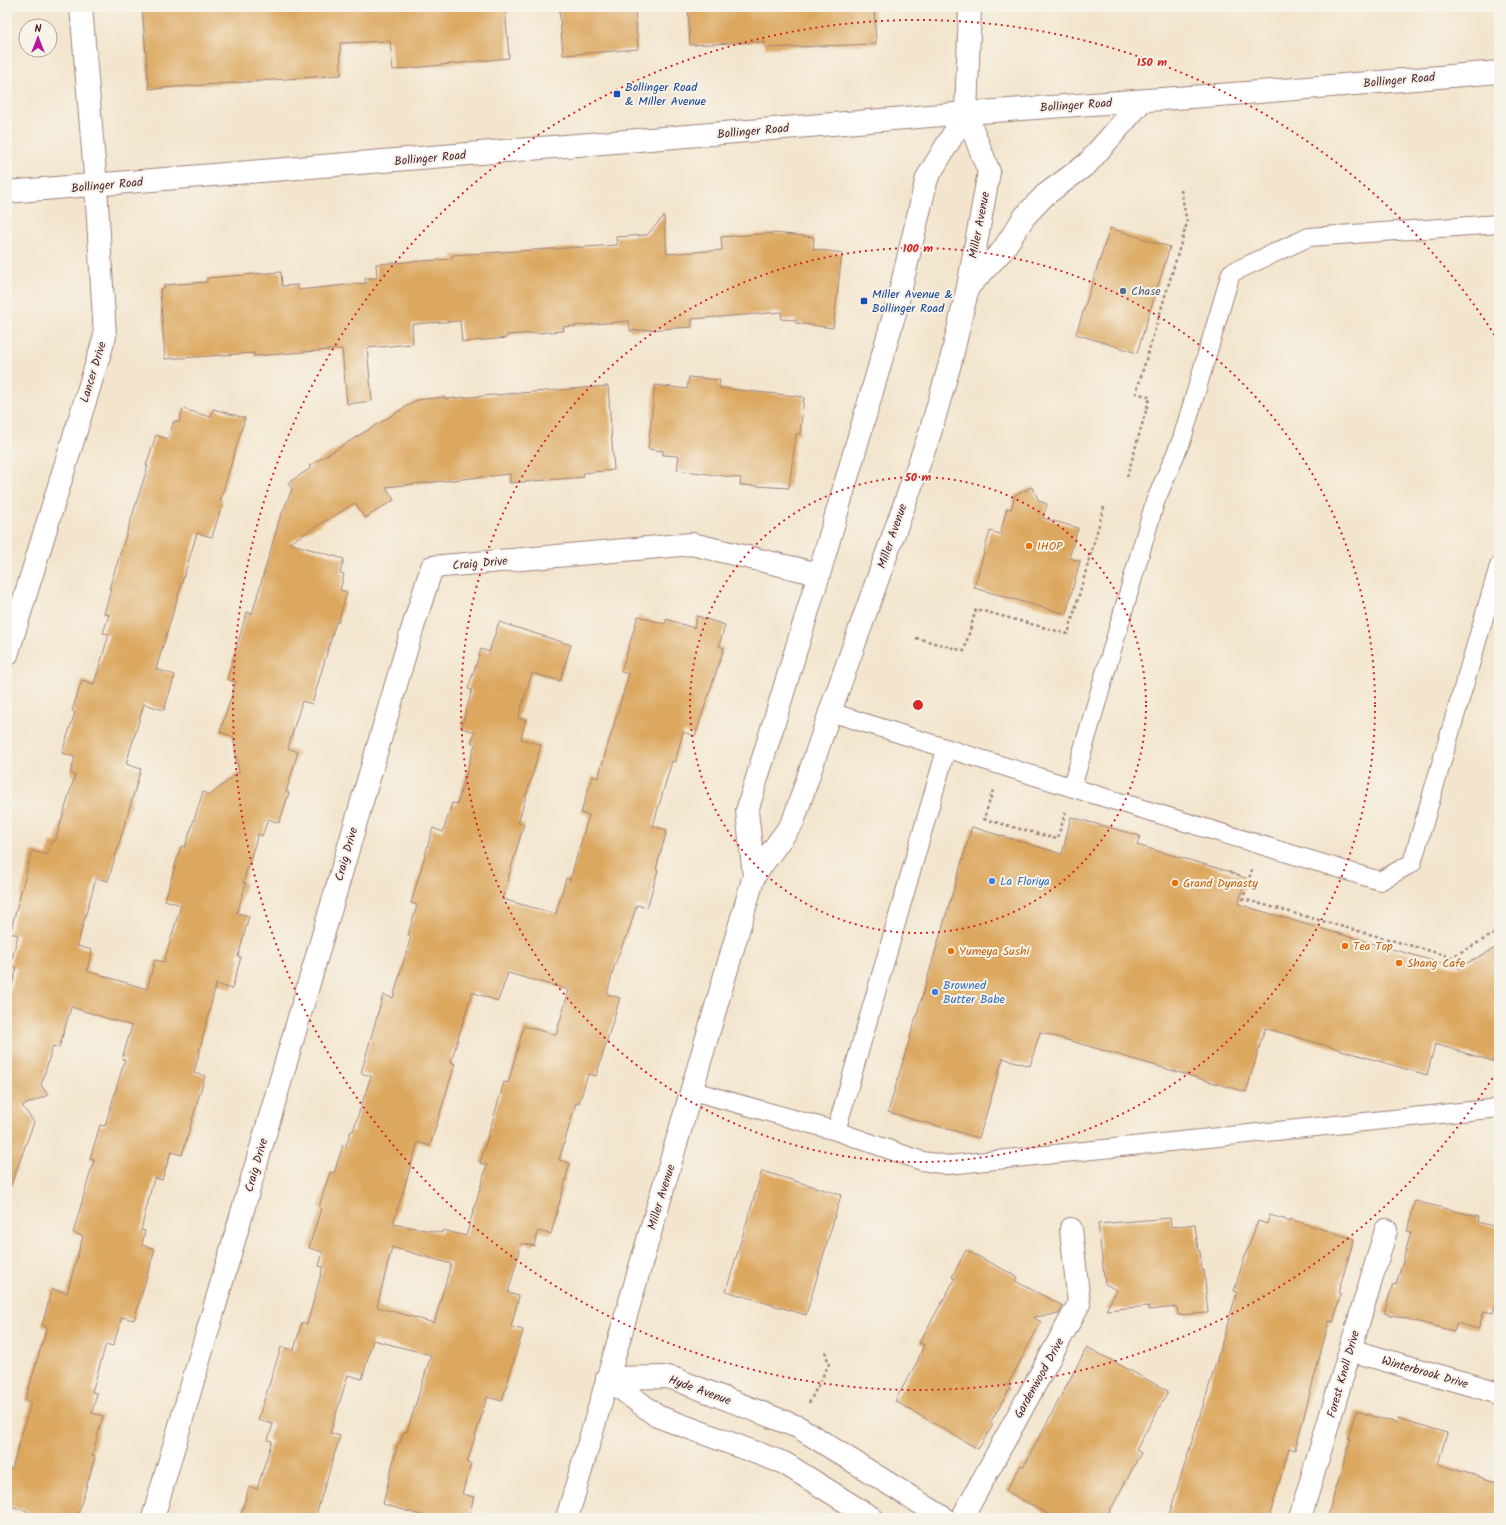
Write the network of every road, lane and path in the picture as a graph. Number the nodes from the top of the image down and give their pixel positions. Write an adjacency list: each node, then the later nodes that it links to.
1 (81, 7): 6 (main road, Lancer Drive)
2 (970, 7): 5 (main road, Miller Avenue)
3 (1499, 72): 4 (main road, Bollinger Road)
4 (1142, 100): 5 (main road, Bollinger Road); 10 (main road)
5 (966, 113): 6 (main road, Bollinger Road); 10 (main road, Miller Avenue); 14 (main road, Miller Avenue)
6 (96, 186): 8 (main road, Bollinger Road); 16 (main road, Lancer Drive)
7 (1181, 190): 11 (path)
8 (7, 192)
9 (1499, 224): 19 (lane)
10 (968, 286): 17 (main road, Miller Avenue)
11 (1127, 476)
12 (1104, 508): 15 (path)
13 (1499, 566): 19 (lane)
14 (819, 574): 23 (main road, Miller Avenue); 35 (main road, Craig Drive)
15 (916, 638)
16 (9, 643)
17 (830, 712): 18 (lane); 23 (main road, Miller Avenue)
18 (946, 750): 19 (lane); 27 (lane)
19 (1072, 787)
20 (986, 788): 21 (path)
21 (1073, 814)
22 (1245, 865): 24 (path)
23 (754, 876): 25 (main road, Miller Avenue)
24 (1499, 930)
25 (693, 1091): 27 (lane); 32 (main road, Miller Avenue)
26 (1499, 1108): 27 (lane)
27 (836, 1131)
28 (1071, 1229): 39 (main road, Gardenwood Drive)
29 (1386, 1230): 30 (main road, Forest Knoll Drive)
30 (1350, 1350): 33 (main road, Winterbrook Drive); 40 (main road, Forest Knoll Drive)
31 (826, 1351): 34 (path)
32 (607, 1378): 34 (main road, Hyde Avenue); 36 (main road, Miller Avenue); 37 (main road)
33 (1499, 1393)
34 (798, 1427): 38 (main road, Hyde Avenue)
35 (153, 1518)
36 (566, 1518)
37 (872, 1518)
38 (944, 1518)
39 (962, 1518)
40 (1300, 1518)

